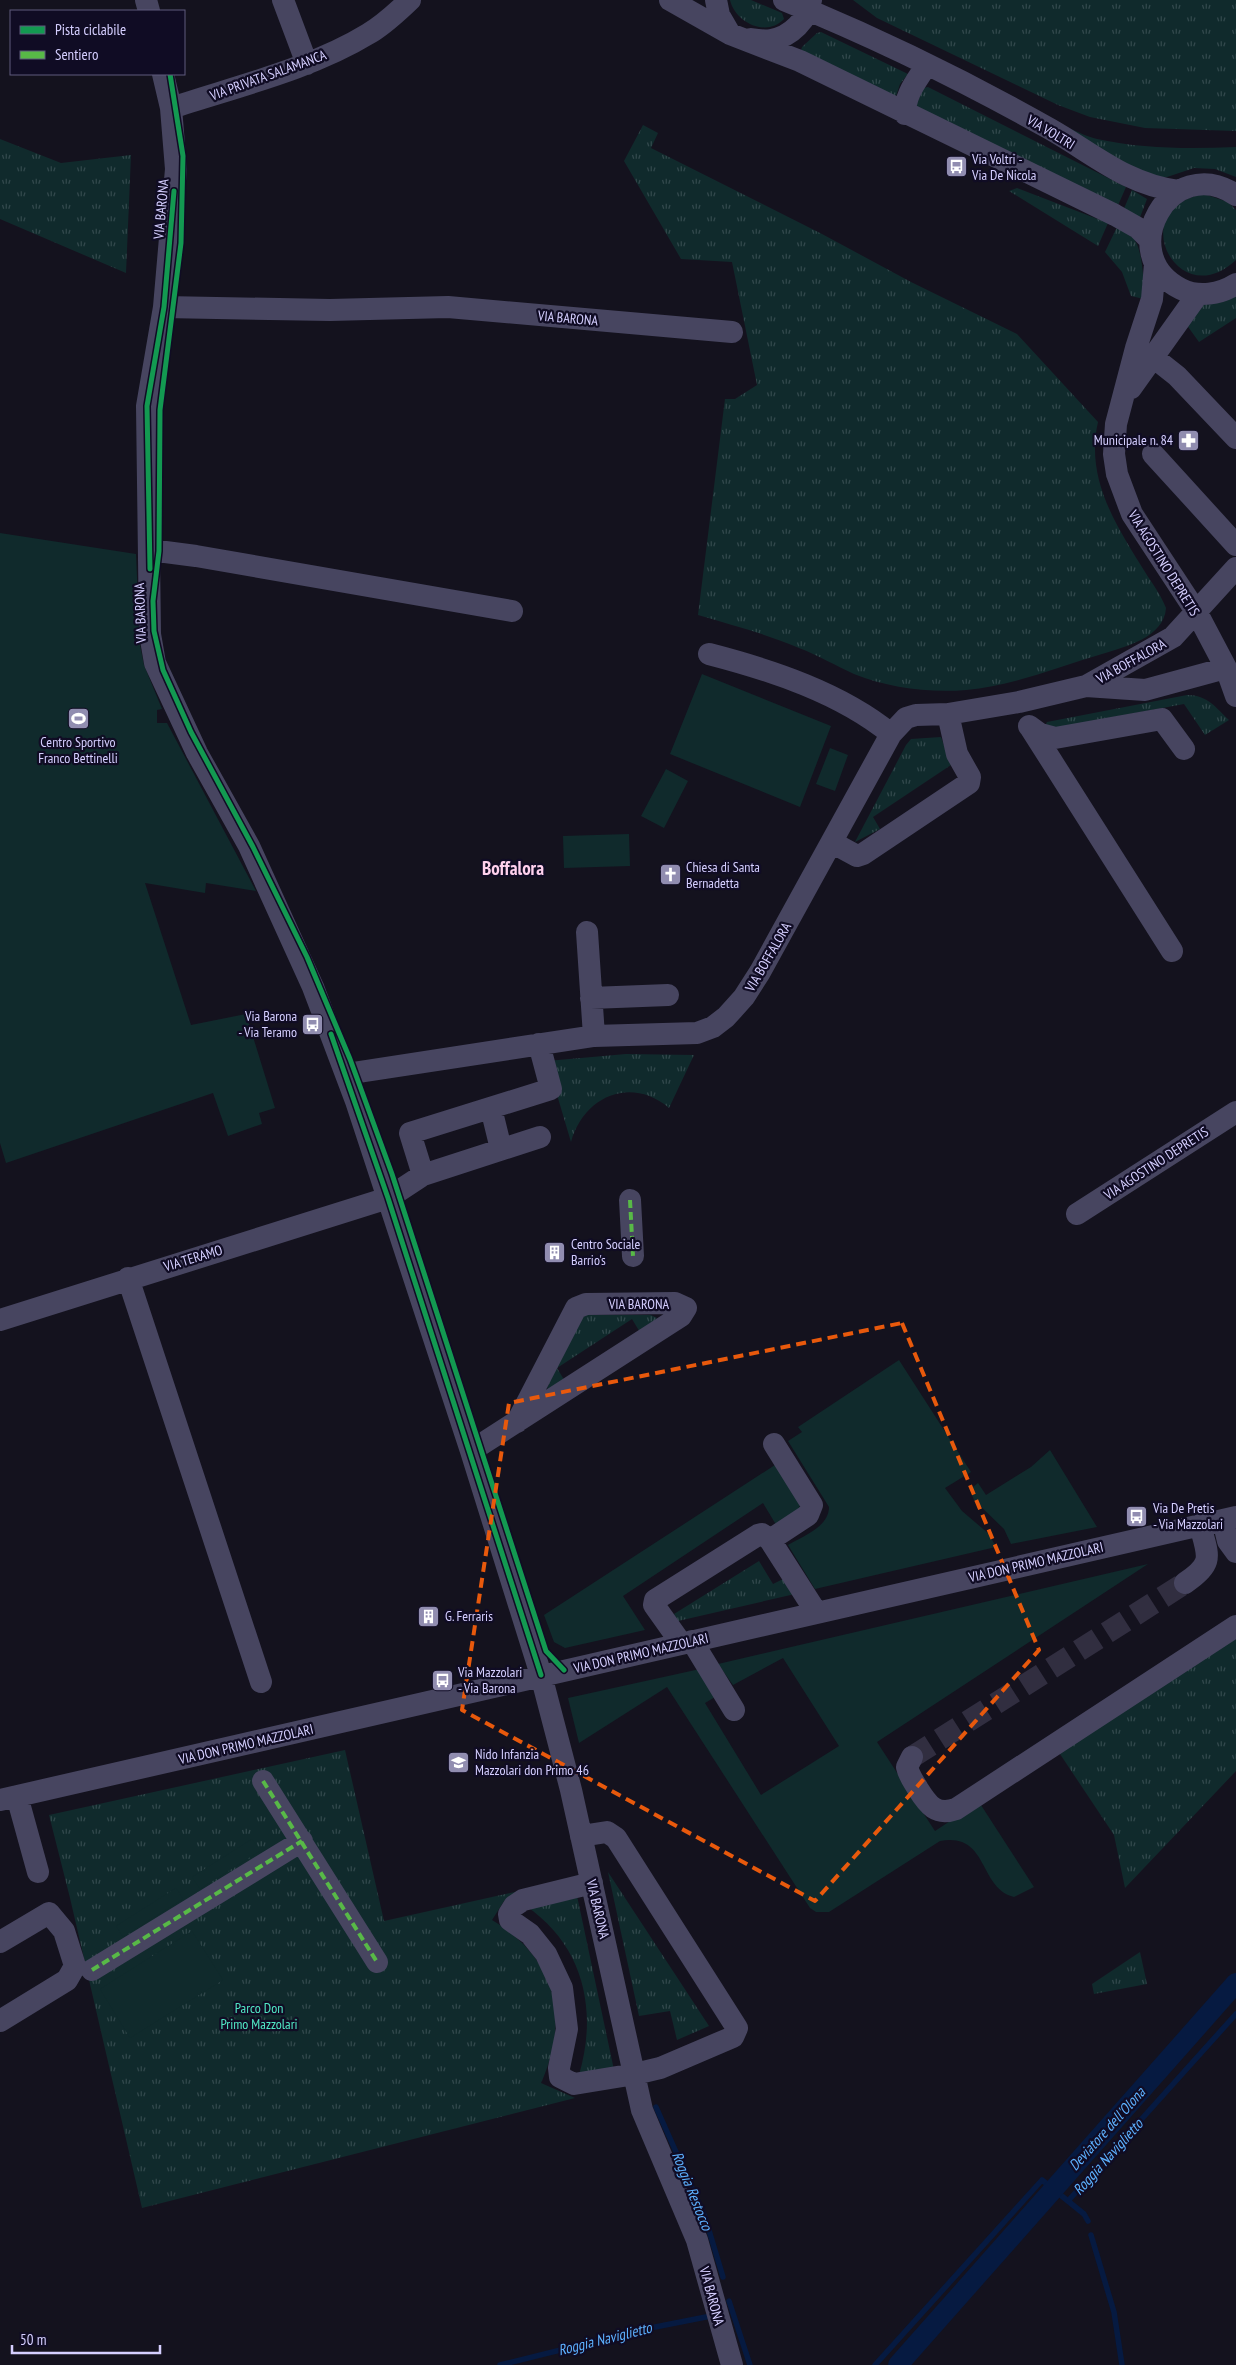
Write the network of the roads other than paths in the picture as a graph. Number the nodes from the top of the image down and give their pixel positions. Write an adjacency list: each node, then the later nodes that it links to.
1 (283, 0): 8 (street)
2 (410, 0): 8 (street, VIA PRIVATA SALAMANCA)
3 (670, 0): 7 (street)
4 (716, 0): 7 (street)
5 (784, 0): 6 (street, VIA VOLTRI)
6 (810, 5): 7 (street); 9 (street, VIA VOLTRI)
7 (736, 36): 12 (street)
8 (306, 64): 11 (street, VIA PRIVATA SALAMANCA)
9 (926, 66): 12 (street); 13 (street, VIA VOLTRI)
10 (163, 75): 11 (street, VIA BARONA)
11 (171, 108): 19 (street, VIA BARONA)
12 (904, 114): 15 (street)
13 (1178, 191): 14 (street); 15 (street)
14 (1236, 196)
15 (1150, 240): 16 (street)
16 (1156, 264): 18 (street); 22 (street, VIA AGOSTINO DEPRETIS)
17 (1236, 284): 18 (street)
18 (1198, 294): 21 (street, VIA AGOSTINO DEPRETIS)
19 (164, 307): 20 (street, VIA BARONA); 26 (street, VIA BARONA)
20 (732, 332)
21 (1153, 357): 22 (street, VIA AGOSTINO DEPRETIS); 23 (street)
22 (1126, 395): 29 (street, VIA AGOSTINO DEPRETIS)
23 (1236, 438)
24 (1153, 454): 25 (street)
25 (1236, 545)
26 (150, 550): 28 (street); 46 (street, VIA BARONA)
27 (1236, 568): 29 (street, VIA BOFFALORA)
28 (512, 611)
29 (1197, 613): 31 (street, VIA AGOSTINO DEPRETIS); 32 (street, VIA BOFFALORA)
30 (709, 654): 37 (street)
31 (1231, 673): 32 (street, VIA BOFFALORA); 33 (street, VIA AGOSTINO DEPRETIS)
32 (1086, 686): 34 (street, VIA BOFFALORA)
33 (1236, 696)
34 (1019, 702): 35 (street, VIA BOFFALORA); 36 (street)
35 (948, 714): 37 (street, VIA BOFFALORA); 39 (street)
36 (1030, 727): 38 (street); 41 (street)
37 (891, 734): 39 (street, VIA BOFFALORA)
38 (1184, 749)
39 (833, 843): 44 (street, VIA BOFFALORA)
40 (587, 932): 43 (street)
41 (1172, 951)
42 (668, 995): 43 (street)
43 (591, 998): 44 (street)
44 (594, 1036): 45 (street, VIA BOFFALORA)
45 (538, 1044): 46 (street, VIA BOFFALORA); 47 (street)
46 (346, 1074): 52 (street, VIA BARONA)
47 (491, 1108): 50 (street); 51 (street)
48 (1236, 1112): 54 (street, VIA AGOSTINO DEPRETIS)
49 (540, 1137): 50 (street)
50 (501, 1149): 51 (street)
51 (423, 1175): 52 (street)
52 (388, 1198): 56 (street, VIA TERAMO); 60 (street, VIA BARONA)
53 (630, 1200): 55 (street)
54 (1077, 1214)
55 (633, 1256)
56 (128, 1278): 57 (street, VIA TERAMO); 70 (street)
57 (0, 1320)
58 (517, 1422): 58 (street, VIA BARONA); 60 (street, VIA BARONA)
59 (774, 1444): 63 (street)
60 (471, 1451): 69 (street, VIA BARONA)
61 (1230, 1518): 62 (street, VIA DON PRIMO MAZZOLARI); 64 (street)
62 (1200, 1525): 65 (street); 66 (street, VIA DON PRIMO MAZZOLARI)
63 (770, 1540): 66 (street); 68 (street)
64 (1236, 1552)
65 (1185, 1583)
66 (816, 1612): 68 (street, VIA DON PRIMO MAZZOLARI)
67 (1236, 1626): 72 (street)
68 (687, 1642): 69 (street, VIA DON PRIMO MAZZOLARI); 71 (street)
69 (541, 1675): 74 (street, VIA DON PRIMO MAZZOLARI); 75 (street, VIA BARONA)
70 (261, 1682)
71 (734, 1710)
72 (912, 1758)
73 (262, 1781): 76 (street)
74 (8, 1798): 77 (street, VIA DON PRIMO MAZZOLARI)
75 (582, 1836): 78 (street, VIA BARONA); 83 (street)
76 (302, 1840): 80 (street); 81 (street)
77 (38, 1872)
78 (592, 1883): 83 (street, VIA BARONA); 83 (street)
79 (0, 1942): 82 (street)
80 (377, 1962)
81 (92, 1970)
82 (0, 2021)
83 (634, 2074): 84 (street, VIA BARONA)
84 (732, 2365)

